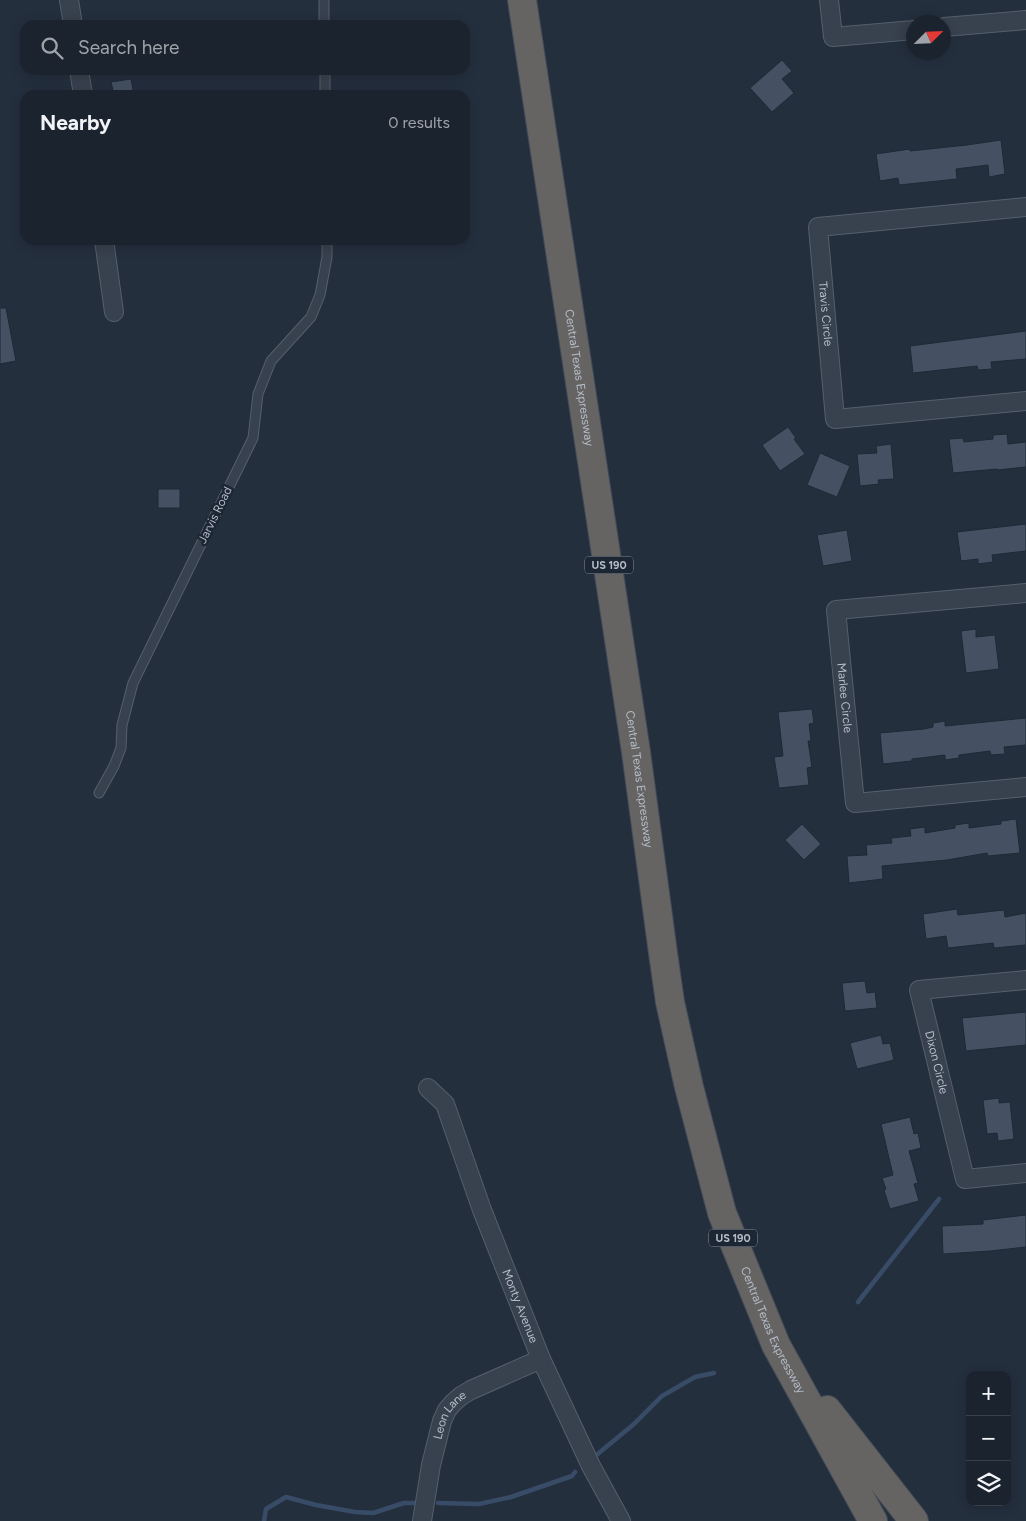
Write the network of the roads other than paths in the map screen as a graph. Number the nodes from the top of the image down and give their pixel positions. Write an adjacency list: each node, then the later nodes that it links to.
1 (69, 0): 5 (street)
2 (324, 0): 6 (lane)
3 (522, 0): 25 (highway, Central Texas Expressway / US 190)
4 (829, 0): 9 (street)
5 (72, 20)
6 (324, 20)
7 (1026, 20): 8 (street)
8 (951, 26)
9 (906, 31)
10 (80, 75): 12 (street)
11 (325, 75): 13 (lane)
12 (82, 90)
13 (325, 90)
14 (1026, 207): 18 (street, Travis Circle)
15 (105, 245): 17 (street)
16 (327, 245): 21 (lane, Jarvis Road)
17 (114, 312)
18 (1026, 401)
19 (1026, 593): 20 (street, Marlee Circle)
20 (1026, 787)
21 (99, 793)
22 (1026, 980): 24 (street, Dixon Circle)
23 (428, 1088): 26 (street, Monty Avenue)
24 (1026, 1173)
25 (776, 1345): 29 (highway, Central Texas Expressway / US 190); 30 (highway)
26 (541, 1359): 27 (street, Leon Lane); 28 (street, Monty Avenue)
27 (422, 1521)
28 (621, 1521)
29 (873, 1521)
30 (914, 1521)

